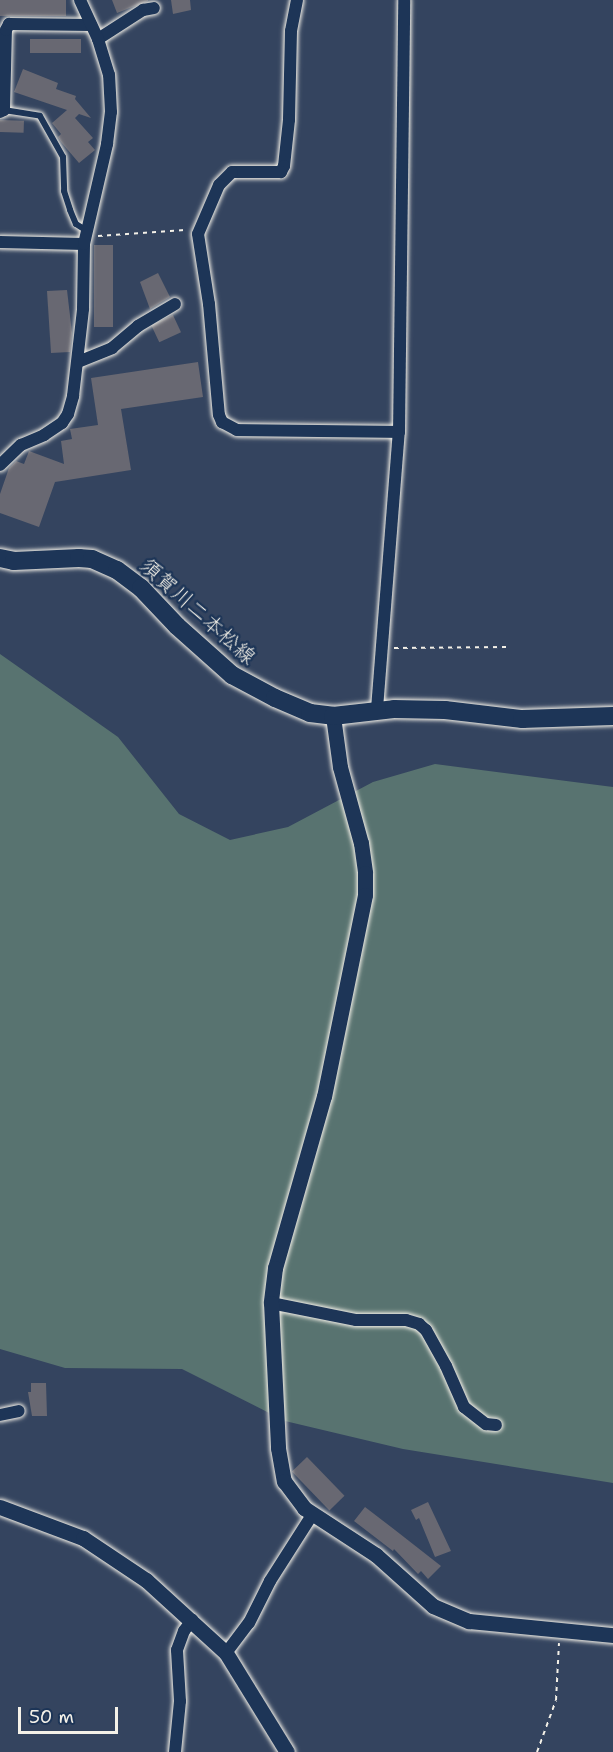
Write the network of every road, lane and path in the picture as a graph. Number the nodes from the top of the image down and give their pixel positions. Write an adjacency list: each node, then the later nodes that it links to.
1 (80, 0): 5 (street)
2 (297, 0): 8 (street)
3 (404, 0): 13 (street)
4 (154, 8): 6 (street)
5 (91, 25): 6 (street); 7 (street)
6 (98, 39): 9 (street)
7 (2, 111): 9 (lane)
8 (200, 228): 9 (path); 13 (street)
9 (86, 237): 10 (street); 12 (street)
10 (0, 242)
11 (175, 304): 12 (street)
12 (78, 362): 14 (street)
13 (399, 432): 17 (street)
14 (0, 465)
15 (0, 558): 20 (main road, 須賀川二本松線)
16 (506, 647): 17 (path)
17 (383, 648): 18 (street)
18 (377, 709): 19 (main road, 須賀川二本松線); 20 (main road, 須賀川二本松線)
19 (613, 716)
20 (333, 717): 21 (street)
21 (271, 1303): 24 (street); 26 (street)
22 (19, 1412): 23 (street)
23 (0, 1415)
24 (496, 1425)
25 (0, 1507): 27 (street)
26 (312, 1515): 28 (street); 30 (street)
27 (192, 1620): 30 (street); 31 (street)
28 (560, 1632): 29 (street); 33 (path)
29 (613, 1635)
30 (226, 1653): 32 (street)
31 (175, 1752)
32 (287, 1752)
33 (537, 1752)

